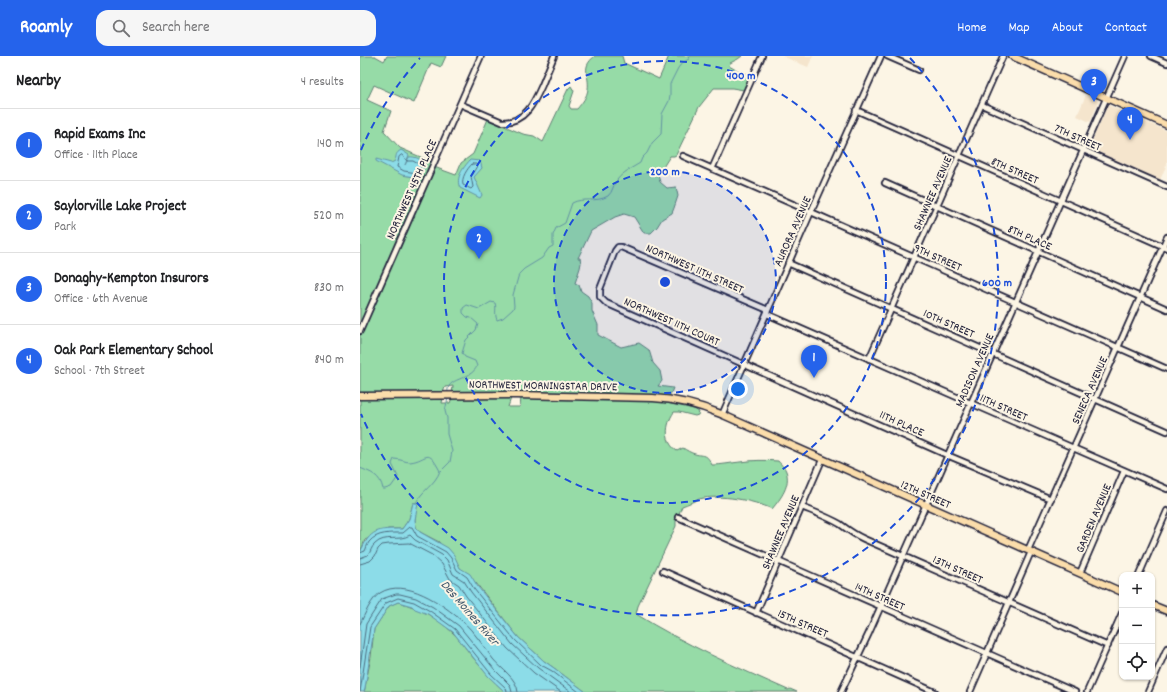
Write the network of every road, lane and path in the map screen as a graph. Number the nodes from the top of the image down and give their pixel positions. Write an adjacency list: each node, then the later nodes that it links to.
1 (481, 56): 13 (street, NORTHWEST 45TH PLACE)
2 (554, 56): 13 (street)
3 (762, 56): 20 (street)
4 (881, 56): 15 (street, AURORA AVENUE)
5 (887, 56): 11 (street)
6 (1003, 56): 14 (street, SHAWNEE AVENUE)
7 (1012, 56): 12 (main road)
8 (1125, 56): 12 (street, MADISON AVENUE)
9 (1151, 56): 10 (street)
10 (1167, 63)
11 (919, 70)
12 (1107, 98): 16 (main road); 17 (street, MADISON AVENUE)
13 (460, 104): 37 (street, NORTHWEST 45TH PLACE)
14 (982, 105): 17 (street, 7TH STREET); 19 (street, SHAWNEE AVENUE)
15 (856, 110): 19 (street, 8TH STREET); 25 (street, AURORA AVENUE)
16 (1167, 125)
17 (1083, 150): 22 (street, 7TH STREET); 23 (street, MADISON AVENUE)
18 (682, 156): 20 (street, 9TH STREET)
19 (959, 156): 23 (street, 8TH STREET); 24 (street, SHAWNEE AVENUE)
20 (712, 169): 25 (street, 9TH STREET)
21 (885, 183): 24 (street, 8TH PLACE)
22 (1167, 187)
23 (1061, 201): 27 (street, 8TH STREET); 28 (street, MADISON AVENUE)
24 (937, 207): 28 (street, 8TH PLACE); 29 (street, SHAWNEE AVENUE)
25 (811, 212): 29 (street, 9TH STREET); 30 (street, AURORA AVENUE)
26 (1167, 237): 27 (street, SENECA AVENUE)
27 (1165, 247): 32 (street, SENECA AVENUE)
28 (1038, 251): 32 (street, 8TH PLACE); 33 (street, MADISON AVENUE)
29 (914, 257): 33 (street, 9TH STREET); 34 (street, SHAWNEE AVENUE)
30 (788, 263): 34 (street, 10TH STREET); 36 (street, AURORA AVENUE)
31 (600, 288): 36 (street, NORTHWEST 11TH STREET); 41 (street, NORTHWEST 11TH COURT)
32 (1141, 297): 35 (street, 8TH PLACE); 38 (street, SENECA AVENUE)
33 (1015, 302): 38 (street, 9TH STREET); 39 (street, MADISON AVENUE)
34 (892, 308): 39 (street, 10TH STREET); 40 (street, SHAWNEE AVENUE)
35 (1167, 309)
36 (768, 312): 40 (street, 11TH STREET); 41 (street, AURORA AVENUE)
37 (360, 331)
38 (1118, 348): 42 (street, 9TH STREET); 44 (street, SENECA AVENUE)
39 (992, 353): 44 (street, 10TH STREET); 45 (street, MADISON AVENUE)
40 (869, 359): 45 (street, 11TH STREET)
41 (745, 364): 46 (street, AURORA AVENUE); 49 (street, 11TH PLACE)
42 (1167, 369)
43 (360, 396): 46 (main road, NORTHWEST MORNINGSTAR DRIVE)
44 (1096, 399): 47 (street, 10TH STREET); 48 (street, SENECA AVENUE)
45 (970, 403): 48 (street, 11TH STREET); 49 (street, MADISON AVENUE)
46 (722, 415): 50 (main road, 12TH STREET)
47 (1167, 430)
48 (1074, 449): 51 (street, 11TH STREET); 53 (street, SENECA AVENUE)
49 (948, 455): 53 (street, 11TH PLACE); 54 (street, MADISON AVENUE)
50 (822, 460): 54 (main road, 12TH STREET); 55 (street, SHAWNEE AVENUE)
51 (1124, 471): 52 (street, 11TH STREET); 63 (street, GARDEN AVENUE)
52 (1167, 490)
53 (1051, 499): 58 (street, SENECA AVENUE)
54 (925, 505): 58 (main road, 12TH STREET); 59 (street, MADISON AVENUE)
55 (802, 507): 59 (street, 13TH STREET); 60 (street, SHAWNEE AVENUE)
56 (1167, 511): 62 (street)
57 (678, 517): 60 (street, 14TH STREET)
58 (1030, 551): 63 (main road, 12TH STREET); 65 (street, SENECA AVENUE)
59 (903, 556): 65 (street, 13TH STREET); 67 (street, MADISON AVENUE)
60 (778, 562): 67 (street, 14TH STREET); 69 (street, SHAWNEE AVENUE)
61 (663, 571): 69 (street, 15TH STREET)
62 (1140, 572)
63 (1080, 573): 64 (main road, 12TH STREET)
64 (1119, 591)
65 (1009, 602): 71 (street, 13TH STREET); 73 (street, SENECA AVENUE)
66 (1155, 606): 68 (main road)
67 (880, 607): 73 (street, 14TH STREET); 74 (street, MADISON AVENUE)
68 (1167, 612)
69 (756, 613): 74 (street, 15TH STREET)
70 (1119, 620): 71 (street)
71 (1108, 646): 79 (street)
72 (1167, 648): 80 (street)
73 (987, 653): 77 (street, SENECA AVENUE); 78 (street, 14TH STREET)
74 (857, 658): 75 (street, MADISON AVENUE); 76 (street, 15TH STREET)
75 (841, 692)
76 (935, 692)
77 (970, 692)
78 (1075, 692)
79 (1087, 692)
80 (1148, 692)

